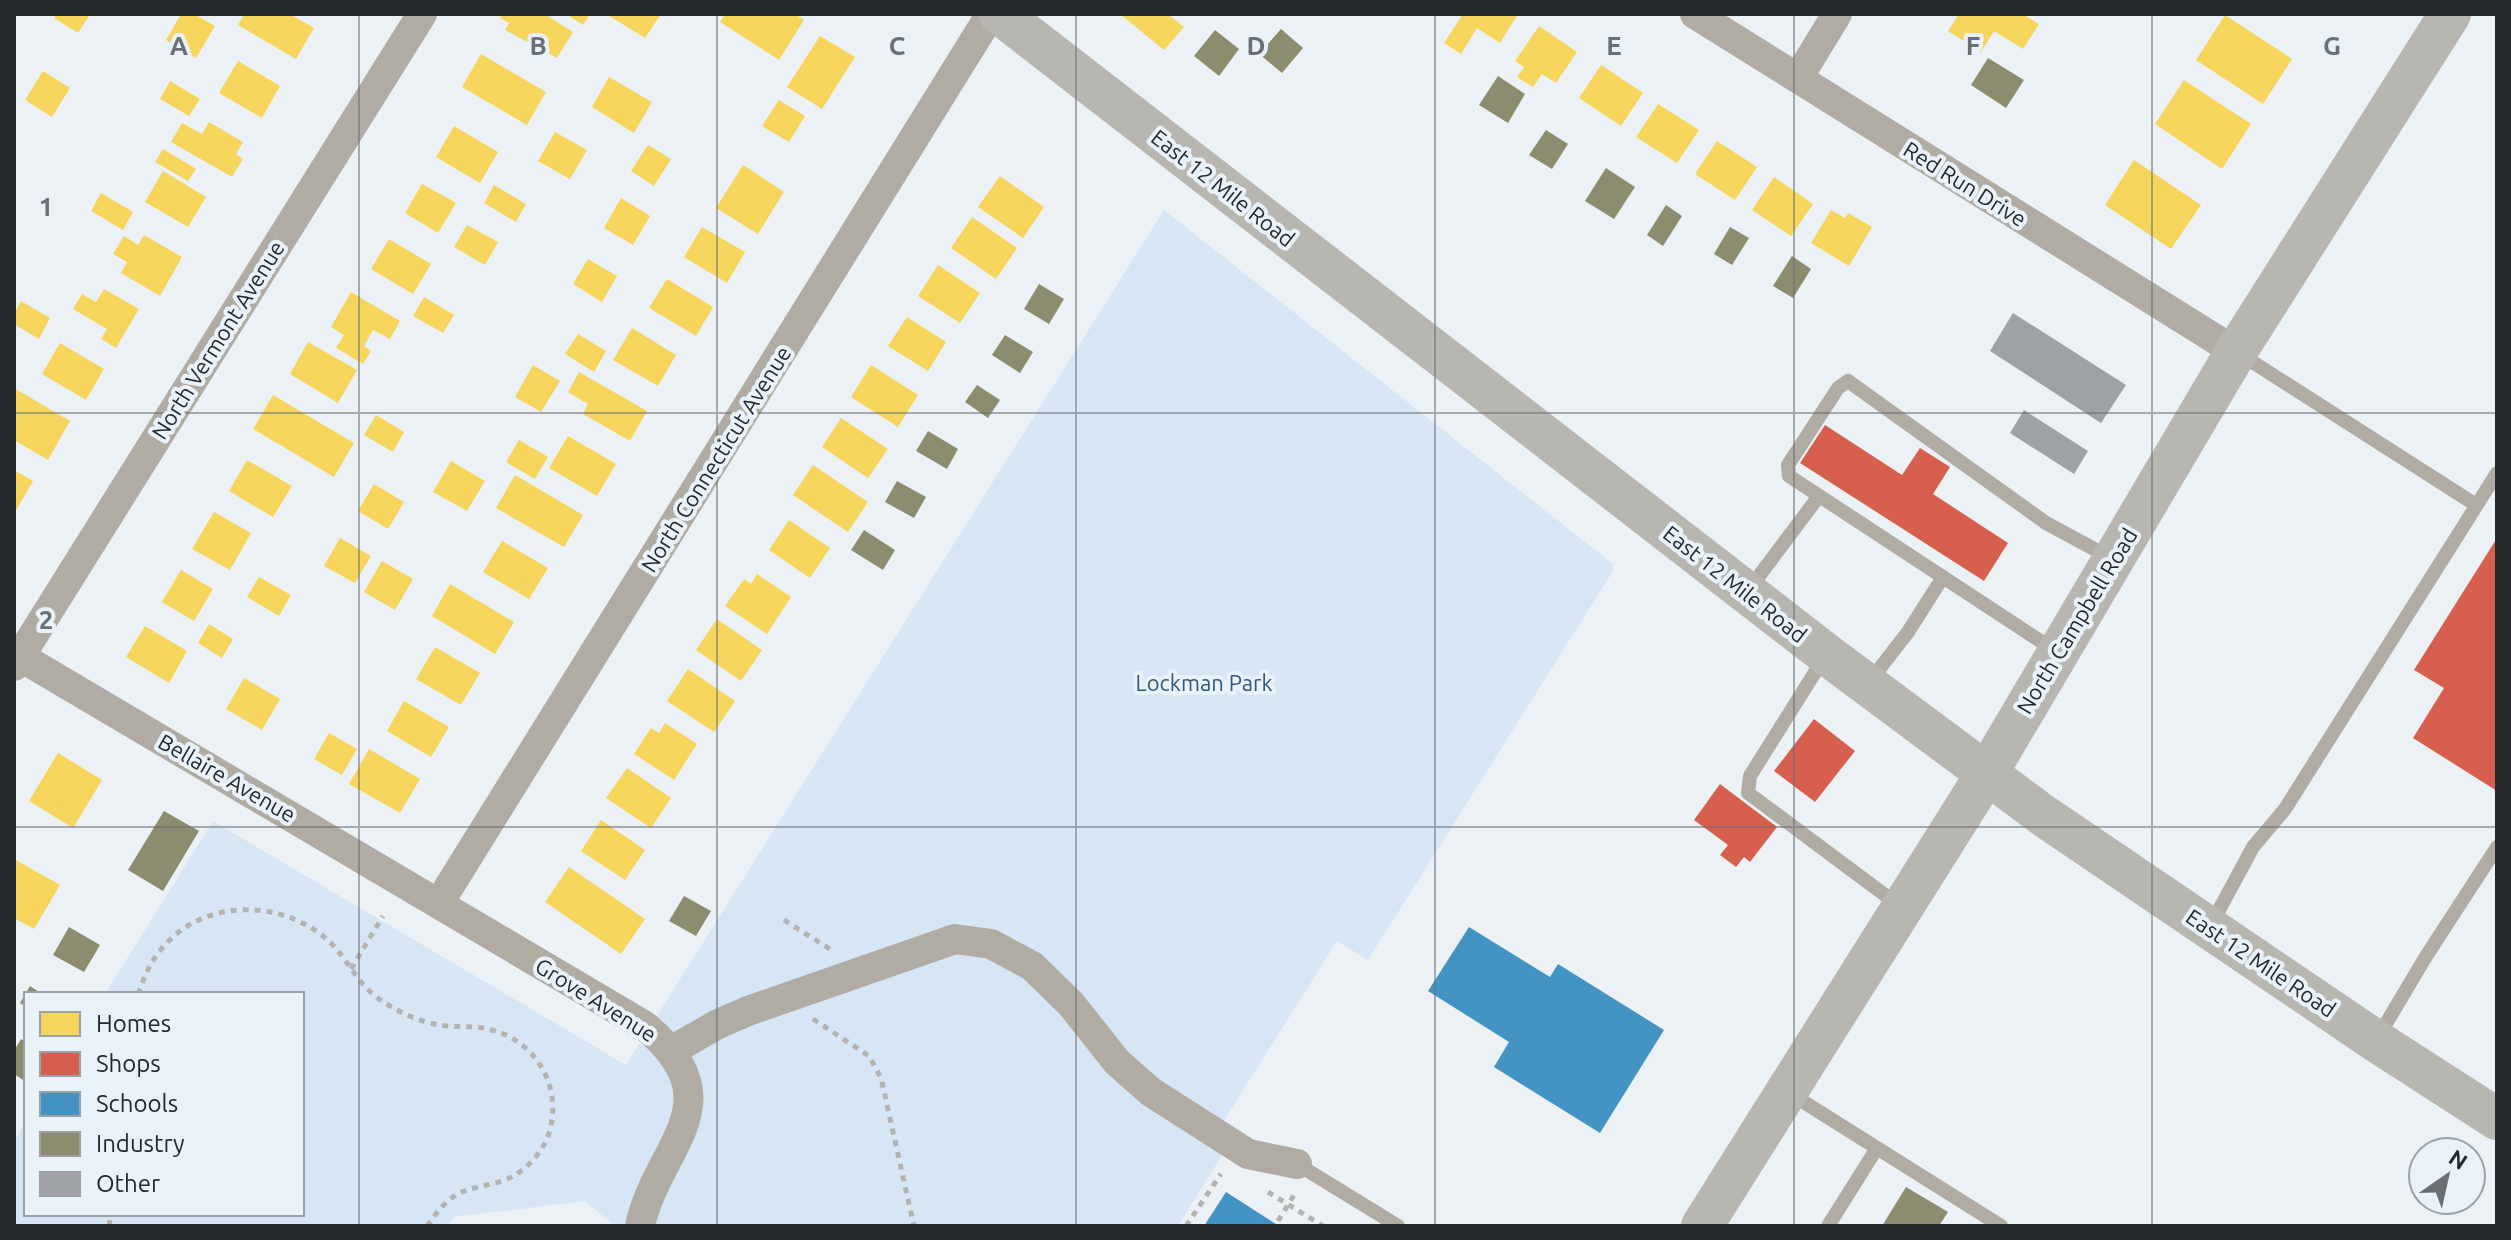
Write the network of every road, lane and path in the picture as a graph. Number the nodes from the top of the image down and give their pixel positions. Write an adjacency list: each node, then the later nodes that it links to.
1 (422, 14): 17 (street, North Vermont Avenue)
2 (991, 14): 21 (street, North Connecticut Avenue)
3 (1000, 14): 14 (main road, East 12 Mile Road)
4 (1695, 14): 7 (street, Red Run Drive)
5 (1837, 14): 7 (street)
6 (2450, 14): 8 (main road, North Campbell Road)
7 (1798, 78): 8 (street, Red Run Drive)
8 (2236, 352): 11 (lane); 12 (main road, North Campbell Road)
9 (2497, 473): 11 (lane)
10 (1819, 496): 12 (lane); 13 (lane); 14 (lane)
11 (2476, 505): 25 (lane)
12 (2114, 559): 15 (main road, North Campbell Road)
13 (1943, 577): 15 (lane); 18 (lane)
14 (1746, 593): 16 (main road, East 12 Mile Road)
15 (2058, 653): 19 (main road, North Campbell Road)
16 (1826, 654): 18 (main road, East 12 Mile Road); 22 (lane)
17 (16, 659): 21 (street, Bellaire Avenue)
18 (1867, 685): 19 (main road, East 12 Mile Road)
19 (1987, 773): 22 (main road, North Campbell Road); 25 (main road, East 12 Mile Road)
20 (2497, 847): 30 (lane)
21 (439, 903): 31 (street, Grove Avenue)
22 (1903, 908): 32 (main road, North Campbell Road)
23 (383, 916): 26 (path)
24 (784, 920): 27 (path)
25 (2209, 927): 30 (main road, East 12 Mile Road)
26 (351, 969): 28 (path); 39 (path)
27 (864, 971): 29 (street); 34 (street)
28 (139, 992)
29 (782, 999): 31 (street); 41 (path)
30 (2376, 1041): 33 (main road, East 12 Mile Road)
31 (671, 1051): 40 (street, Grove Avenue)
32 (1787, 1092): 35 (lane); 38 (main road, North Campbell Road)
33 (2497, 1119)
34 (1238, 1147): 36 (street); 42 (path)
35 (1877, 1148): 45 (lane); 46 (lane)
36 (1297, 1164): 44 (lane)
37 (1264, 1189): 43 (path)
38 (1708, 1224)
39 (427, 1226)
40 (640, 1226)
41 (914, 1226)
42 (1186, 1226)
43 (1323, 1226)
44 (1398, 1226)
45 (1828, 1226)
46 (2001, 1226)

